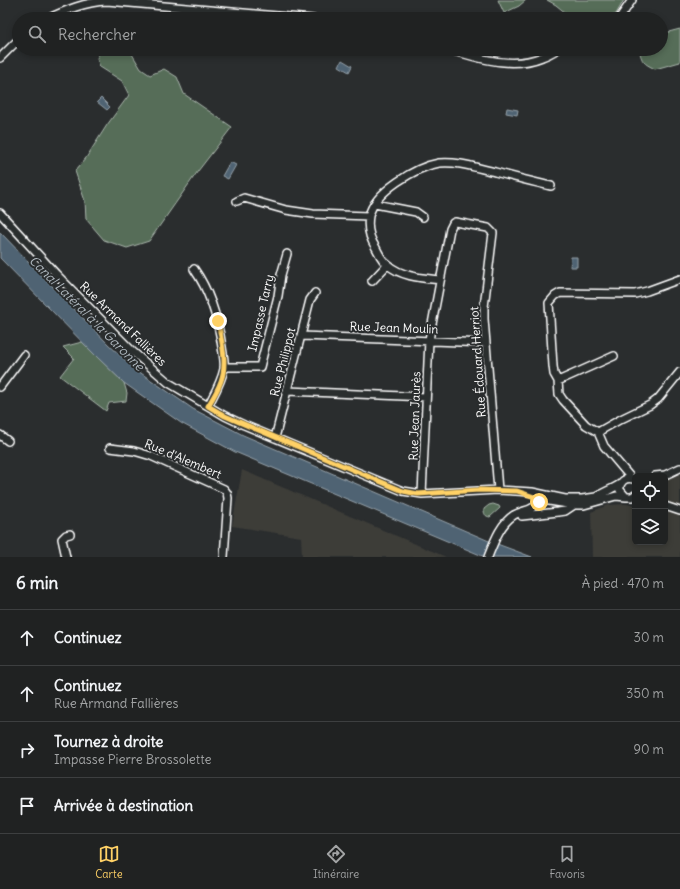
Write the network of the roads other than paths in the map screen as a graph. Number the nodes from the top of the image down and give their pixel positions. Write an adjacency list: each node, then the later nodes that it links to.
1 (632, 0): 4 (street)
2 (63, 12): 3 (street)
3 (233, 12)
4 (625, 12)
5 (12, 45): 8 (street)
6 (472, 56): 7 (street)
7 (543, 56)
8 (0, 58)
9 (551, 186): 11 (street)
10 (237, 201): 13 (street)
11 (375, 204): 13 (street); 14 (street)
12 (0, 213): 34 (street, Rue Armand Fallières)
13 (369, 216): 17 (street)
14 (423, 217)
15 (453, 223): 20 (street, Rue Jean Jaurès); 25 (street, Rue Édouard Herriot)
16 (287, 254): 28 (street, Impasse Tarry)
17 (387, 265): 20 (street); 21 (street)
18 (194, 269): 28 (street)
19 (680, 279): 30 (street)
20 (440, 280): 24 (street, Rue Jean Jaurès)
21 (372, 281)
22 (315, 293): 23 (street, Rue Philippot)
23 (302, 336): 24 (street, Rue Jean Moulin); 32 (street, Rue Philippot)
24 (429, 340): 25 (street, Rue Jean Moulin); 33 (street, Rue Jean Jaurès)
25 (486, 343): 46 (street, Rue Édouard Herriot)
26 (24, 355): 31 (street)
27 (614, 356): 30 (street)
28 (224, 367): 34 (street)
29 (680, 372): 35 (street)
30 (558, 381): 35 (street)
31 (0, 387)
32 (288, 391): 33 (street); 37 (street, Rue Philippot)
33 (426, 397): 48 (street, Rue Jean Jaurès)
34 (208, 406): 37 (street, Rue Armand Fallières)
35 (598, 432): 40 (street)
36 (0, 435): 38 (street)
37 (275, 438): 48 (street, Rue Armand Fallières)
38 (8, 441)
39 (110, 448): 60 (street, Rue d'Alembert)
40 (617, 461): 43 (street); 45 (street)
41 (680, 468): 42 (street)
42 (668, 474)
43 (632, 477)
44 (632, 479): 45 (street)
45 (621, 483): 50 (street); 51 (street)
46 (498, 490): 47 (street, Rue Armand Fallières); 48 (street, Rue Armand Fallières)
47 (520, 492): 49 (street); 50 (street, Rue Armand Fallières)
48 (422, 494)
49 (531, 496): 52 (street); 55 (street)
50 (596, 497): 52 (street)
51 (631, 497): 53 (street)
52 (540, 499): 53 (street); 55 (street)
53 (574, 505): 57 (street)
54 (668, 507): 56 (street)
55 (529, 510): 57 (street)
56 (680, 511)
57 (510, 519): 61 (street)
58 (70, 534): 59 (street)
59 (66, 557)
60 (224, 557)
61 (488, 557)

